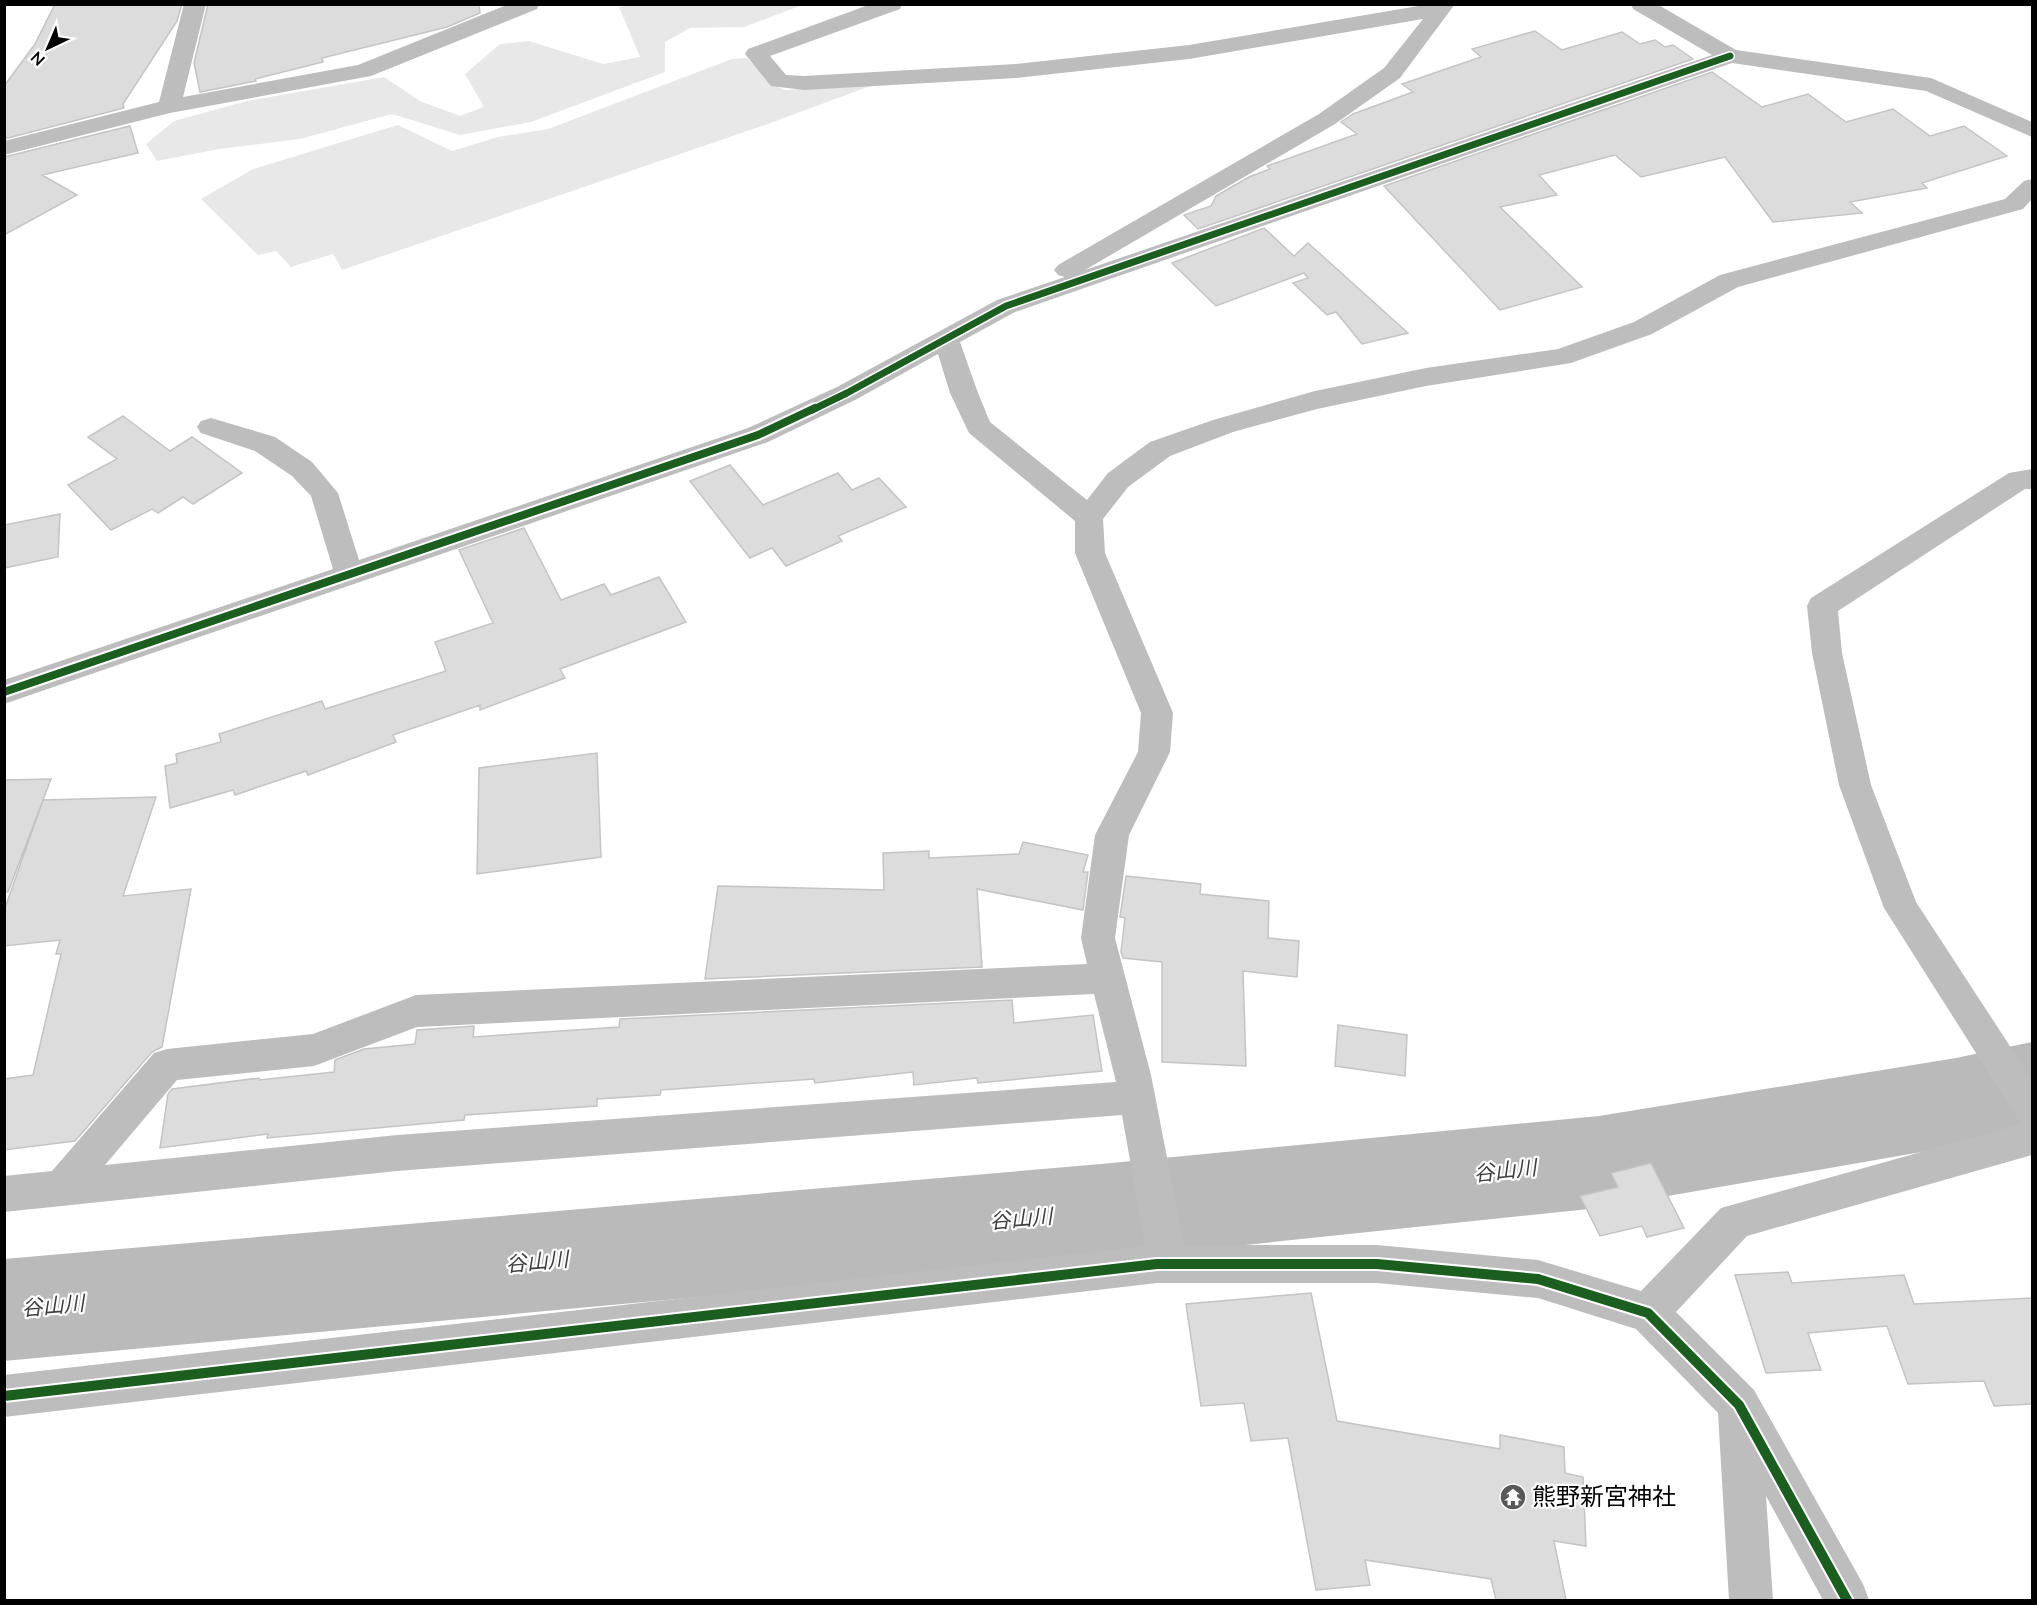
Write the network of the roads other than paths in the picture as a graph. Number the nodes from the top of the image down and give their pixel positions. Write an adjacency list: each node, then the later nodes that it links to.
1 (195, 4): 7 (street)
2 (529, 4): 7 (street)
3 (892, 4): 5 (street)
4 (1641, 4): 6 (street)
5 (1443, 7): 11 (street)
6 (1730, 56): 8 (street); 11 (street)
7 (169, 106): 9 (street)
8 (2032, 130)
9 (4, 148)
10 (2032, 186): 15 (street)
11 (1006, 306): 12 (street)
12 (946, 339): 15 (street); 16 (street)
13 (211, 427): 16 (street)
14 (2032, 478): 20 (street)
15 (1089, 517): 18 (street)
16 (349, 574): 17 (street)
17 (4, 692)
18 (1109, 978): 19 (street); 22 (street)
19 (1137, 1097): 22 (street); 24 (street)
20 (2032, 1112)
21 (2032, 1138): 25 (street)
22 (62, 1188): 23 (street)
23 (4, 1194)
24 (1168, 1264): 25 (street); 26 (street)
25 (1648, 1313): 27 (street)
26 (4, 1396)
27 (1738, 1405): 28 (street); 29 (street)
28 (1751, 1600)
29 (1847, 1600)

